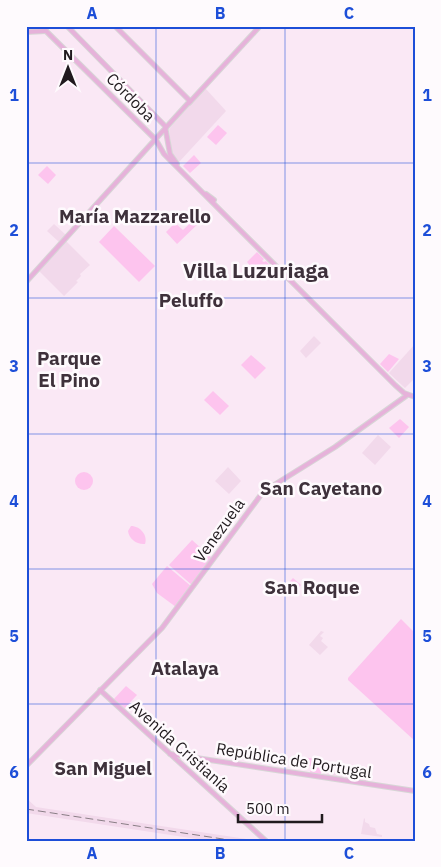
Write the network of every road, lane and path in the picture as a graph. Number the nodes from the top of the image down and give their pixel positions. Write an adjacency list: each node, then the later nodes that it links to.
1 (52, 26): 5 (main road)
2 (67, 26): 8 (main road)
3 (114, 26): 7 (main road)
4 (260, 26): 7 (main road)
5 (46, 31): 6 (main road); 9 (main road, Córdoba)
6 (26, 32)
7 (190, 102): 8 (main road)
8 (166, 128): 9 (main road); 12 (main road)
9 (155, 140): 10 (main road); 11 (main road, Córdoba)
10 (148, 147): 11 (main road); 16 (main road)
11 (164, 154): 12 (main road)
12 (204, 195): 13 (main road); 14 (main road)
13 (214, 200)
14 (228, 216): 17 (main road); 19 (main road)
15 (287, 280): 17 (main road)
16 (26, 282)
17 (298, 288): 18 (main road)
18 (314, 304): 19 (main road); 22 (main road)
19 (322, 313): 20 (main road); 25 (main road)
20 (334, 320)
21 (356, 349): 22 (main road)
22 (362, 353): 23 (main road); 25 (main road)
23 (366, 359)
24 (406, 396): 26 (main road, Venezuela)
25 (415, 396)
26 (100, 690): 27 (main road, Avenida Cristianía); 28 (main road, Venezuela)
27 (170, 754): 29 (main road, República de Portugal); 30 (main road, Avenida Cristianía)
28 (26, 766)
29 (415, 791)
30 (266, 841)

